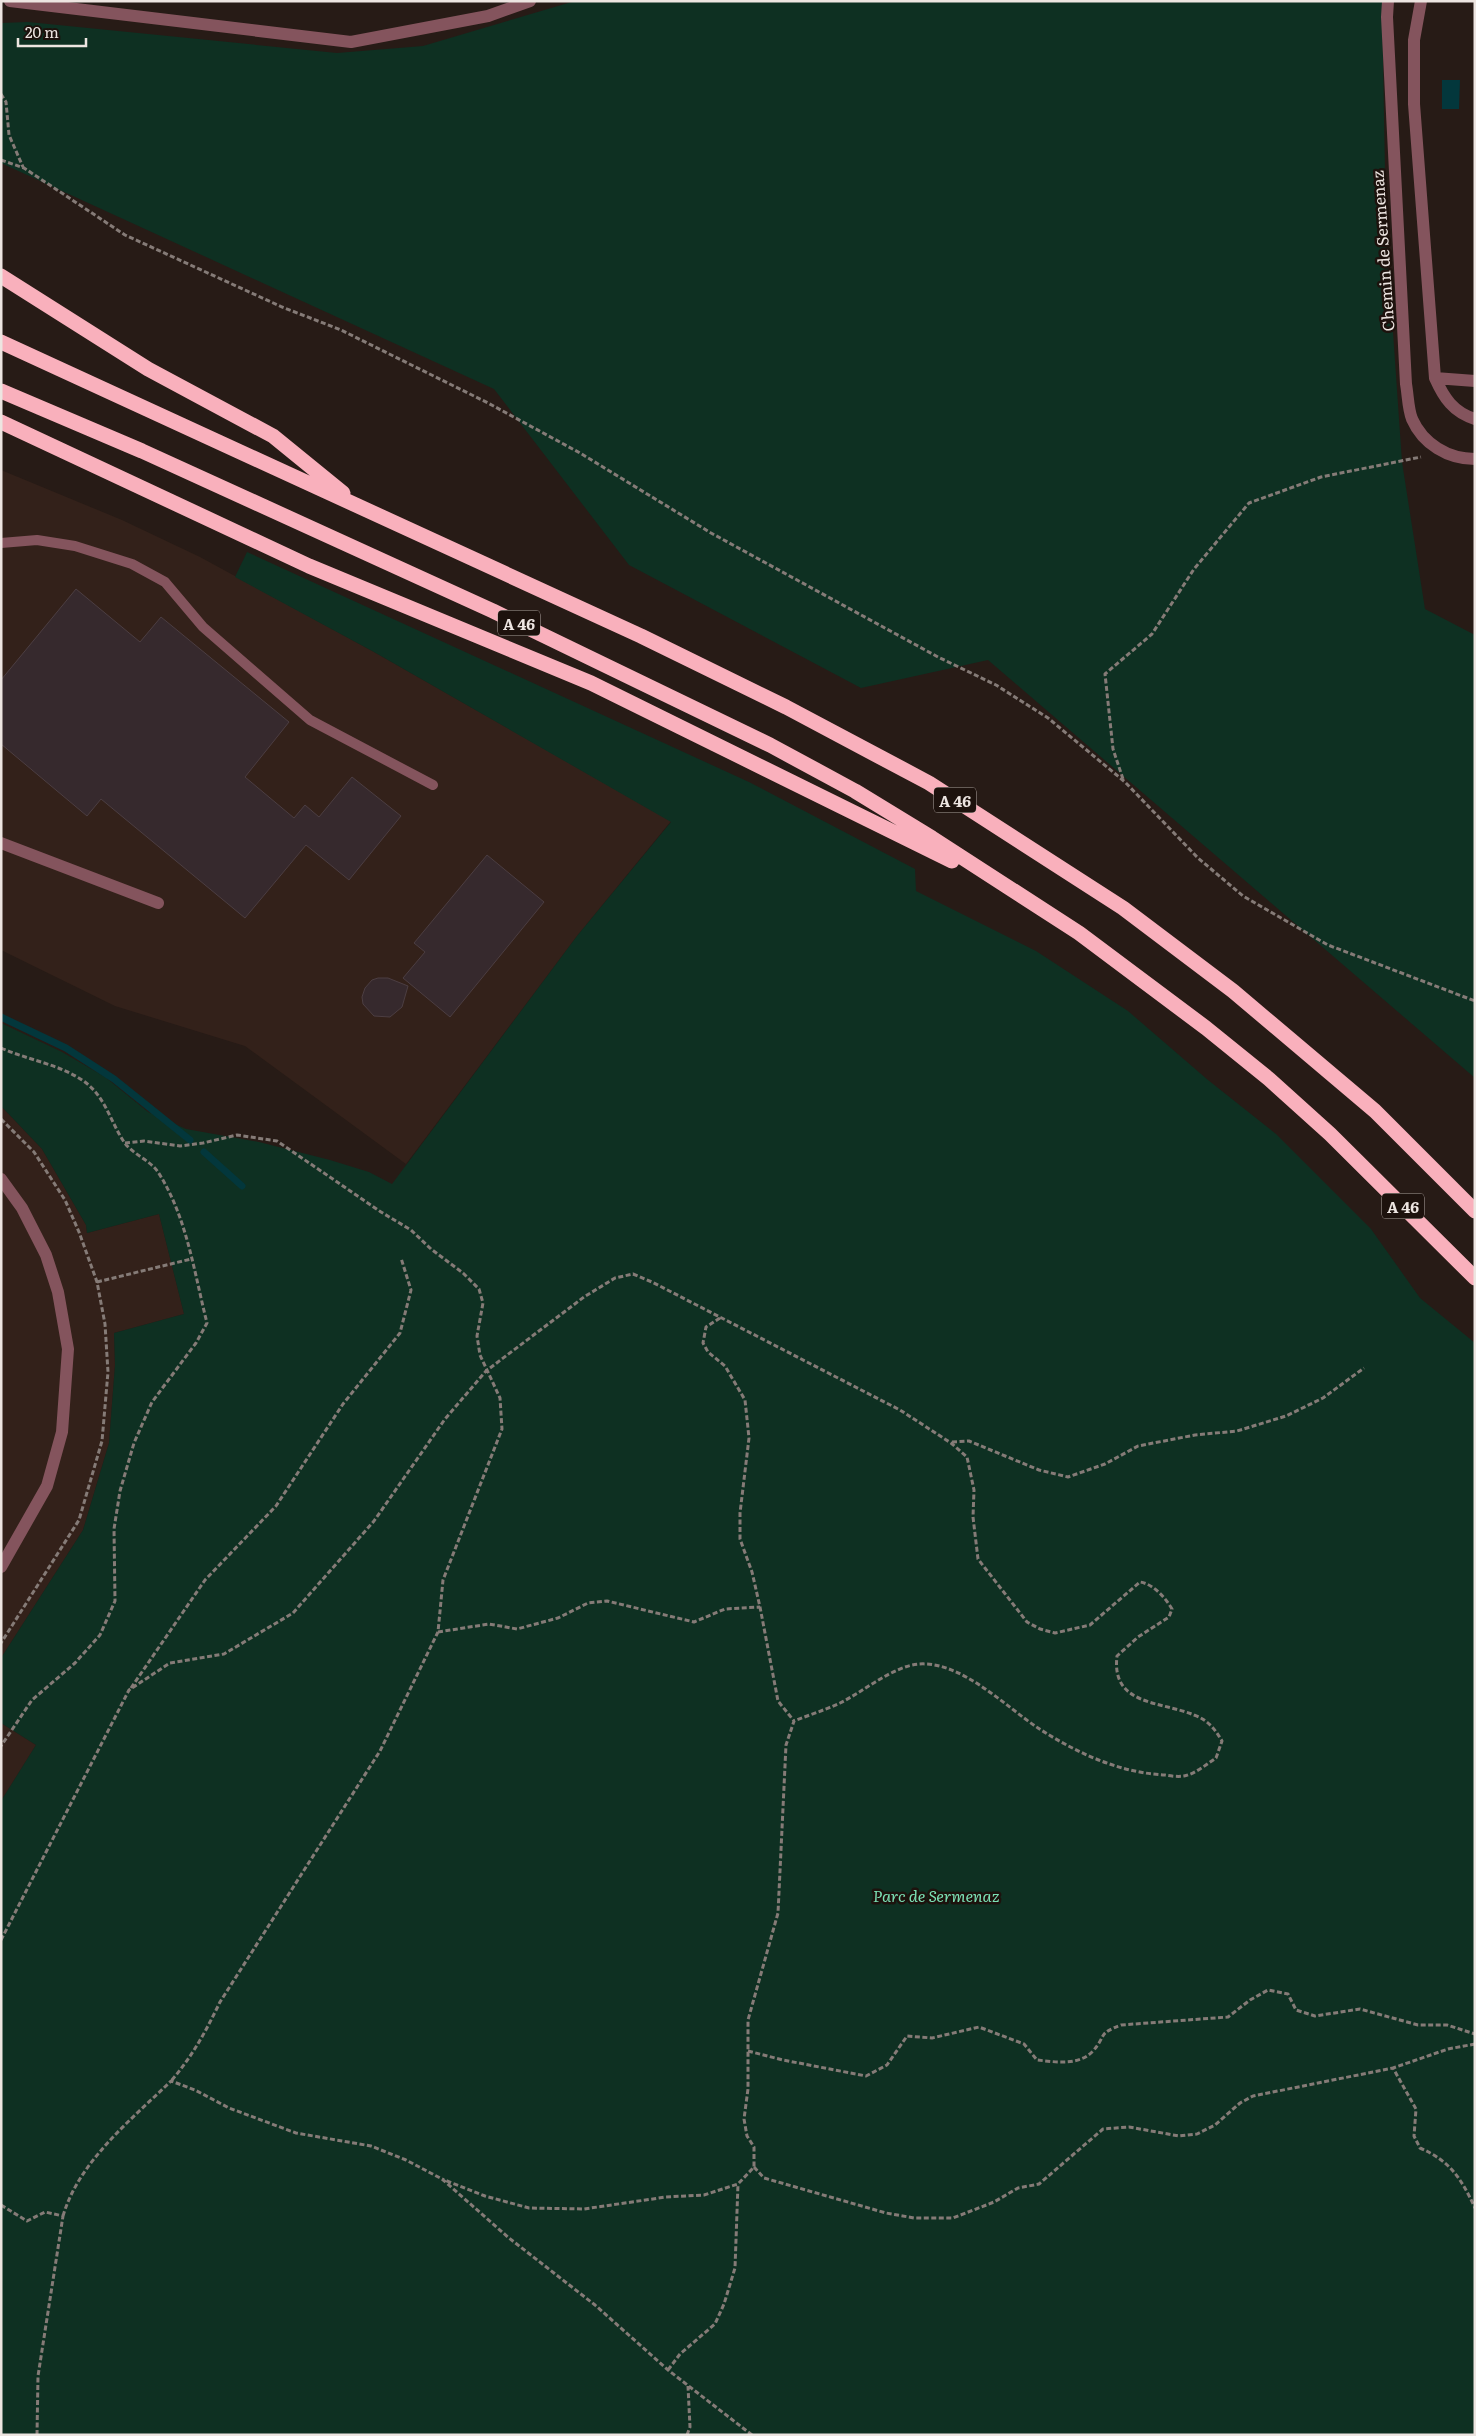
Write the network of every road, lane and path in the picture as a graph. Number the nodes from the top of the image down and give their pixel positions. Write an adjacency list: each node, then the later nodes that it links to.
1 (10, 1): 2 (street)
2 (530, 1)
3 (1388, 1): 15 (street, Chemin de Sermenaz)
4 (1421, 1): 10 (street)
5 (1, 94): 7 (path)
6 (1, 160): 7 (path)
7 (24, 168): 19 (path)
8 (1, 276): 17 (highway)
9 (1, 342): 17 (highway, A 46)
10 (1435, 378): 11 (street); 13 (street)
11 (1475, 380)
12 (1, 391): 22 (highway, A 46)
13 (1475, 419)
14 (1, 422): 22 (highway)
15 (1436, 448): 16 (street, Chemin de Sermenaz); 19 (path)
16 (1475, 459)
17 (360, 506): 28 (highway, A 46)
18 (1, 543): 20 (lane)
19 (1125, 782): 24 (path)
20 (433, 785)
21 (1, 843): 23 (street)
22 (1016, 892): 31 (highway, A 46)
23 (158, 903)
24 (1475, 1001)
25 (1, 1048): 26 (path)
26 (125, 1143): 30 (path); 35 (path)
27 (1, 1179): 37 (street)
28 (1475, 1211)
29 (401, 1258): 40 (path)
30 (191, 1259): 32 (path); 42 (path)
31 (1475, 1278)
32 (97, 1282)
33 (720, 1318): 35 (path); 36 (path); 38 (path)
34 (1364, 1368): 36 (path)
35 (486, 1371): 39 (path); 40 (path)
36 (951, 1442): 41 (path)
37 (1, 1567)
38 (760, 1607): 39 (path); 41 (path)
39 (438, 1632): 48 (path)
40 (129, 1690): 43 (path)
41 (794, 1721): 46 (path)
42 (1, 1746)
43 (1, 1940)
44 (1475, 2034): 46 (path)
45 (1475, 2044): 47 (path)
46 (748, 2050): 49 (path)
47 (1394, 2068): 49 (path); 53 (path)
48 (171, 2081): 50 (path); 54 (path)
49 (754, 2167): 51 (path)
50 (442, 2179): 51 (path); 55 (path)
51 (738, 2184): 55 (path)
52 (1, 2205): 54 (path)
53 (1475, 2208)
54 (63, 2216): 57 (path)
55 (668, 2370): 56 (path)
56 (688, 2386): 58 (path); 59 (path)
57 (36, 2435)
58 (687, 2435)
59 (752, 2435)

